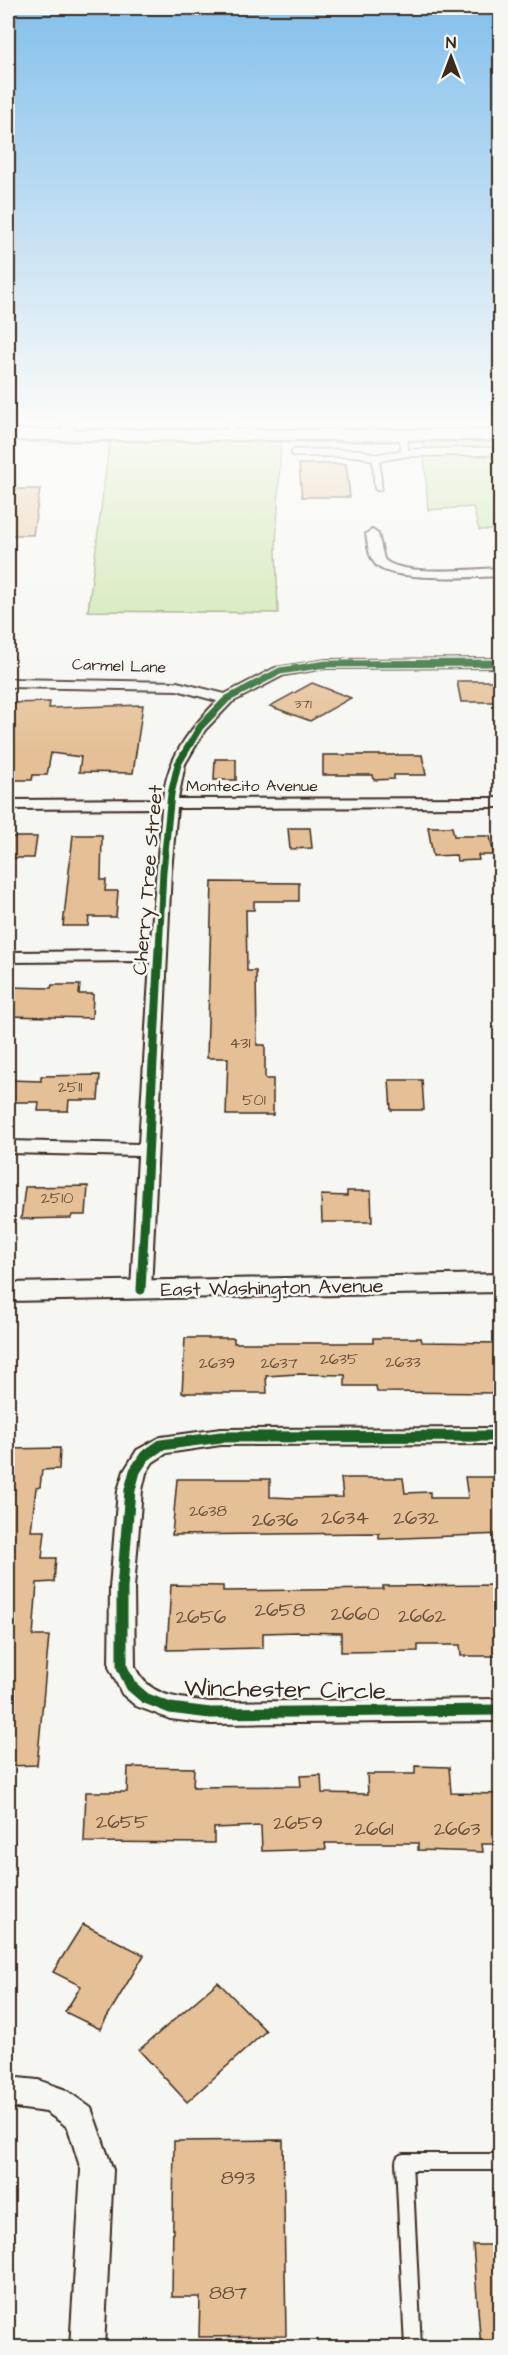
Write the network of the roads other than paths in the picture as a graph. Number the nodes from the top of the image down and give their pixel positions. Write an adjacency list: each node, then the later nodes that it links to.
1 (372, 534): 2 (street)
2 (501, 572)
3 (501, 663): 5 (street, Cherry Tree Street)
4 (8, 683): 5 (street, Carmel Lane)
5 (227, 699): 8 (street, Cherry Tree Street)
6 (499, 803): 8 (street, Montecito Avenue)
7 (8, 804): 8 (street, Montecito Avenue)
8 (170, 805): 9 (street, Cherry Tree Street)
9 (158, 956): 10 (street); 12 (street, Cherry Tree Street)
10 (8, 957)
11 (8, 1147): 12 (street)
12 (148, 1150): 14 (street, Cherry Tree Street)
13 (501, 1283): 14 (street, East Washington Avenue)
14 (141, 1290): 15 (street, East Washington Avenue)
15 (8, 1292)
16 (501, 1436): 17 (street, Winchester Circle)
17 (501, 1710)
18 (8, 2092): 20 (street)
19 (501, 2162): 21 (lane)
20 (87, 2348)
21 (413, 2348)

